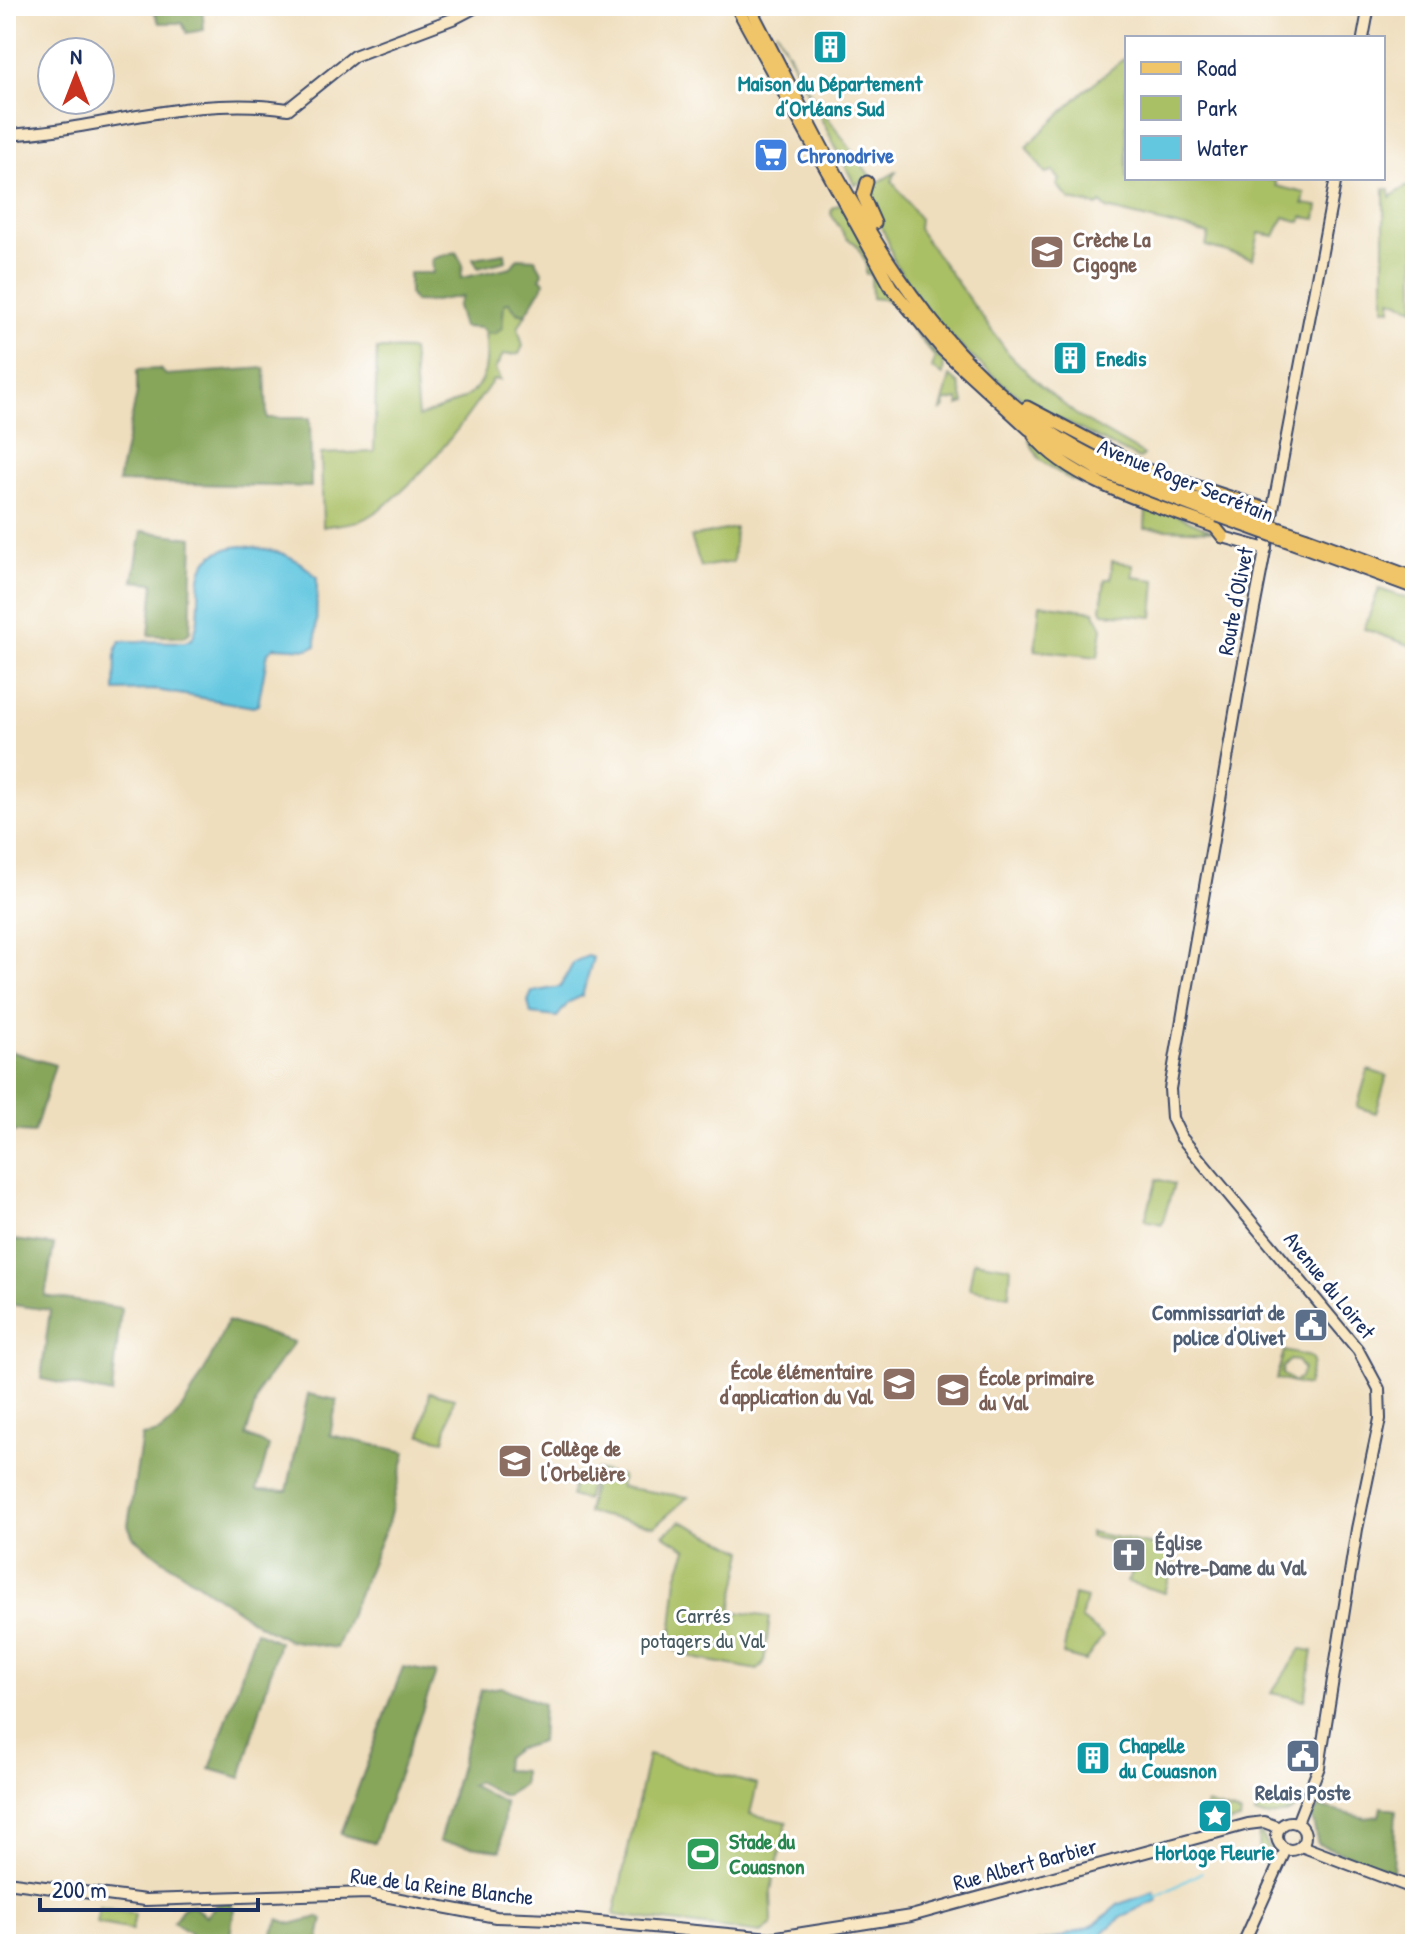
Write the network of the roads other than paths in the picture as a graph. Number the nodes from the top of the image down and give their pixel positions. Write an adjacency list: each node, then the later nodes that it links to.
1 (478, 6): 6 (main road)
2 (736, 6): 10 (main road, Avenue Roger Secrétain)
3 (749, 6): 9 (main road, Avenue Roger Secrétain)
4 (1369, 6): 5 (main road)
5 (1363, 36)
6 (6, 135)
7 (1336, 180): 14 (main road, Route d'Olivet)
8 (867, 182): 9 (main road)
9 (893, 268): 12 (main road, Avenue Roger Secrétain)
10 (907, 309): 11 (main road); 13 (main road, Avenue Roger Secrétain)
11 (948, 373)
12 (990, 383): 14 (main road); 15 (main road, Avenue Roger Secrétain)
13 (1029, 429): 15 (main road, Avenue Roger Secrétain); 16 (main road)
14 (1272, 511): 18 (main road, Route d'Olivet)
15 (1220, 512): 17 (main road, Avenue Roger Secrétain, bridge)
16 (1223, 537): 18 (main road)
17 (1306, 542): 19 (main road, Avenue Roger Secrétain); 20 (main road, Avenue Roger Secrétain)
18 (1266, 549): 21 (main road, Route d'Olivet)
19 (1415, 578)
20 (1415, 588)
21 (1212, 843): 22 (main road, Avenue du Loiret)
22 (1297, 1823): 23 (main road); 24 (main road)
23 (1280, 1828): 25 (main road); 28 (main road, Rue Albert Barbier)
24 (1301, 1846): 25 (main road); 27 (main road)
25 (1286, 1849): 29 (main road)
26 (6, 1882): 28 (main road, Rue de la Reine Blanche)
27 (1415, 1889)
28 (778, 1937)
29 (1243, 1944)

